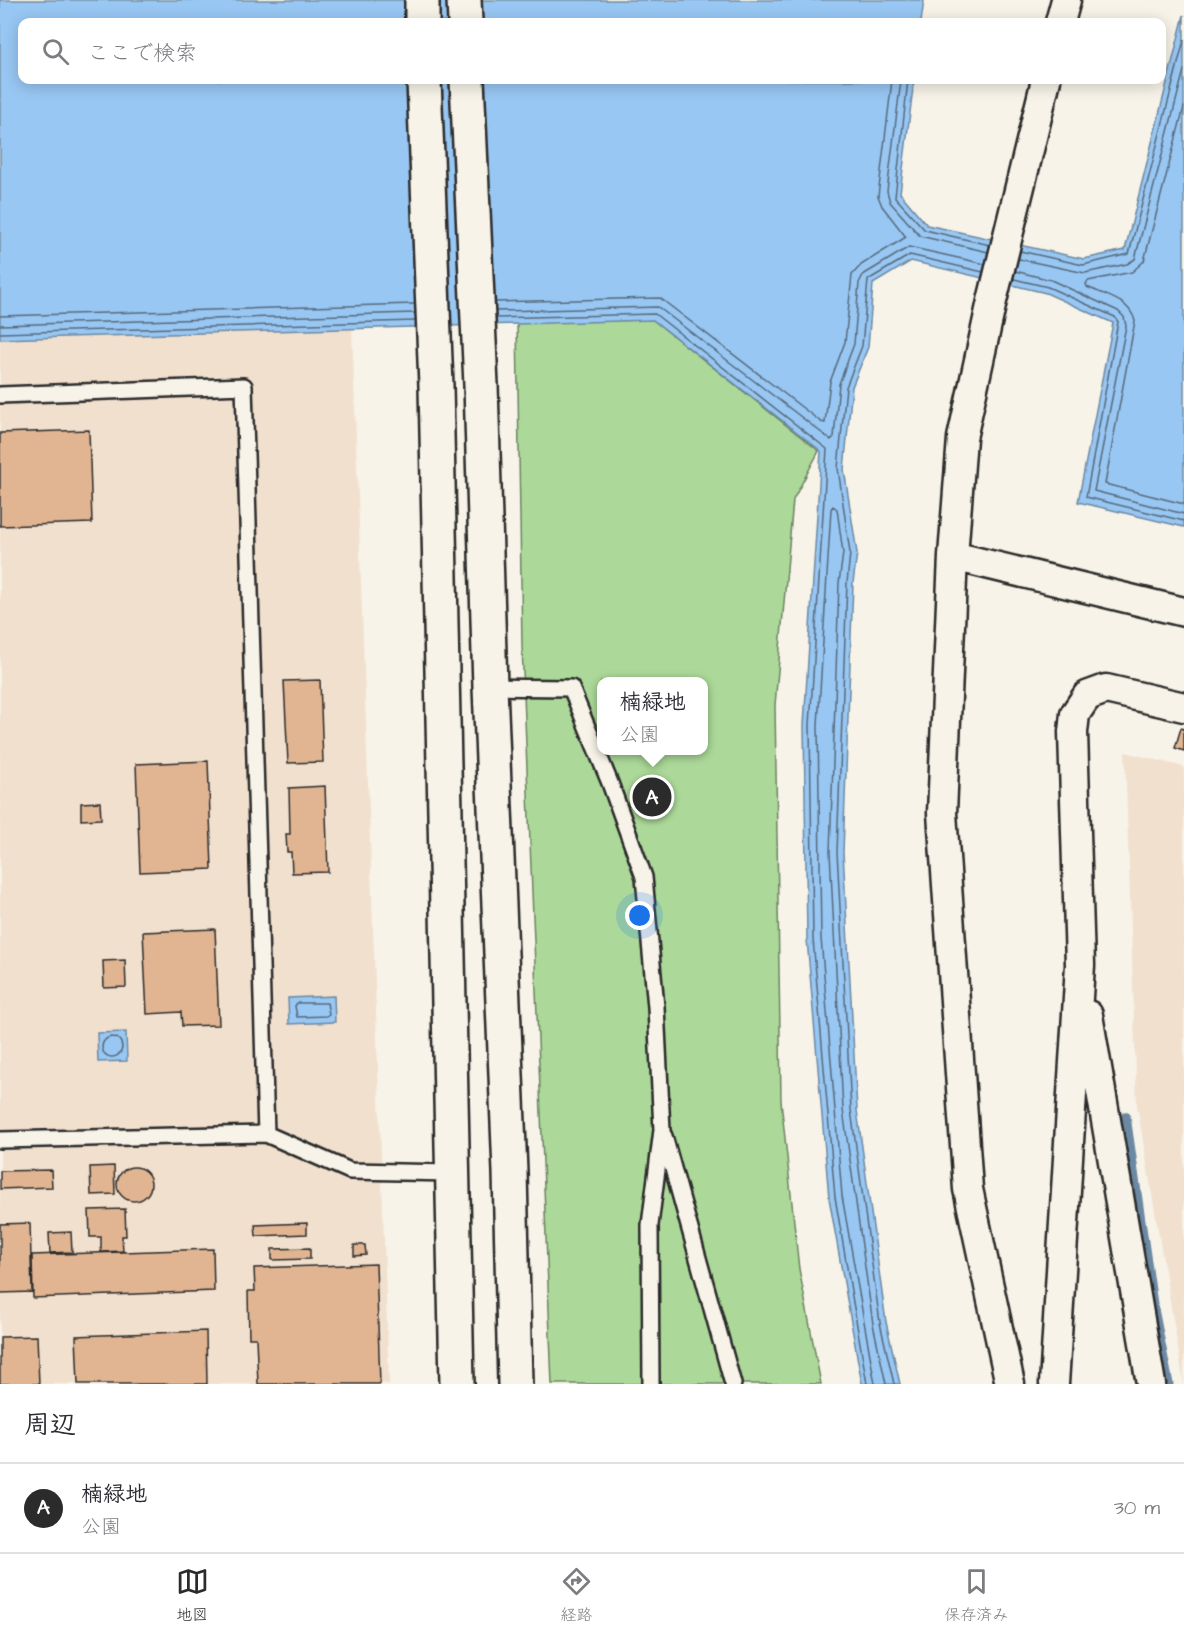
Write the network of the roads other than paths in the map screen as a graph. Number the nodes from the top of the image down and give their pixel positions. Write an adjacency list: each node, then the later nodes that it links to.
1 (422, 0): 4 (street)
2 (464, 0): 5 (street)
3 (1066, 0): 6 (street)
4 (422, 18)
5 (465, 18)
6 (1061, 18)
7 (424, 84): 21 (street)
8 (468, 84): 13 (street)
9 (1046, 84): 11 (street)
10 (0, 395): 19 (lane)
11 (953, 556): 12 (street); 26 (street)
12 (1184, 612)
13 (490, 687): 15 (lane); 23 (street)
14 (1184, 707): 17 (street)
15 (597, 752)
16 (598, 755): 18 (lane)
17 (1080, 965): 27 (street); 28 (street)
18 (662, 1130): 24 (lane); 25 (lane)
19 (266, 1134): 20 (lane); 21 (lane)
20 (0, 1140)
21 (452, 1173): 22 (street)
22 (457, 1384)
23 (515, 1384)
24 (651, 1384)
25 (733, 1384)
26 (1010, 1384)
27 (1054, 1384)
28 (1151, 1384)

